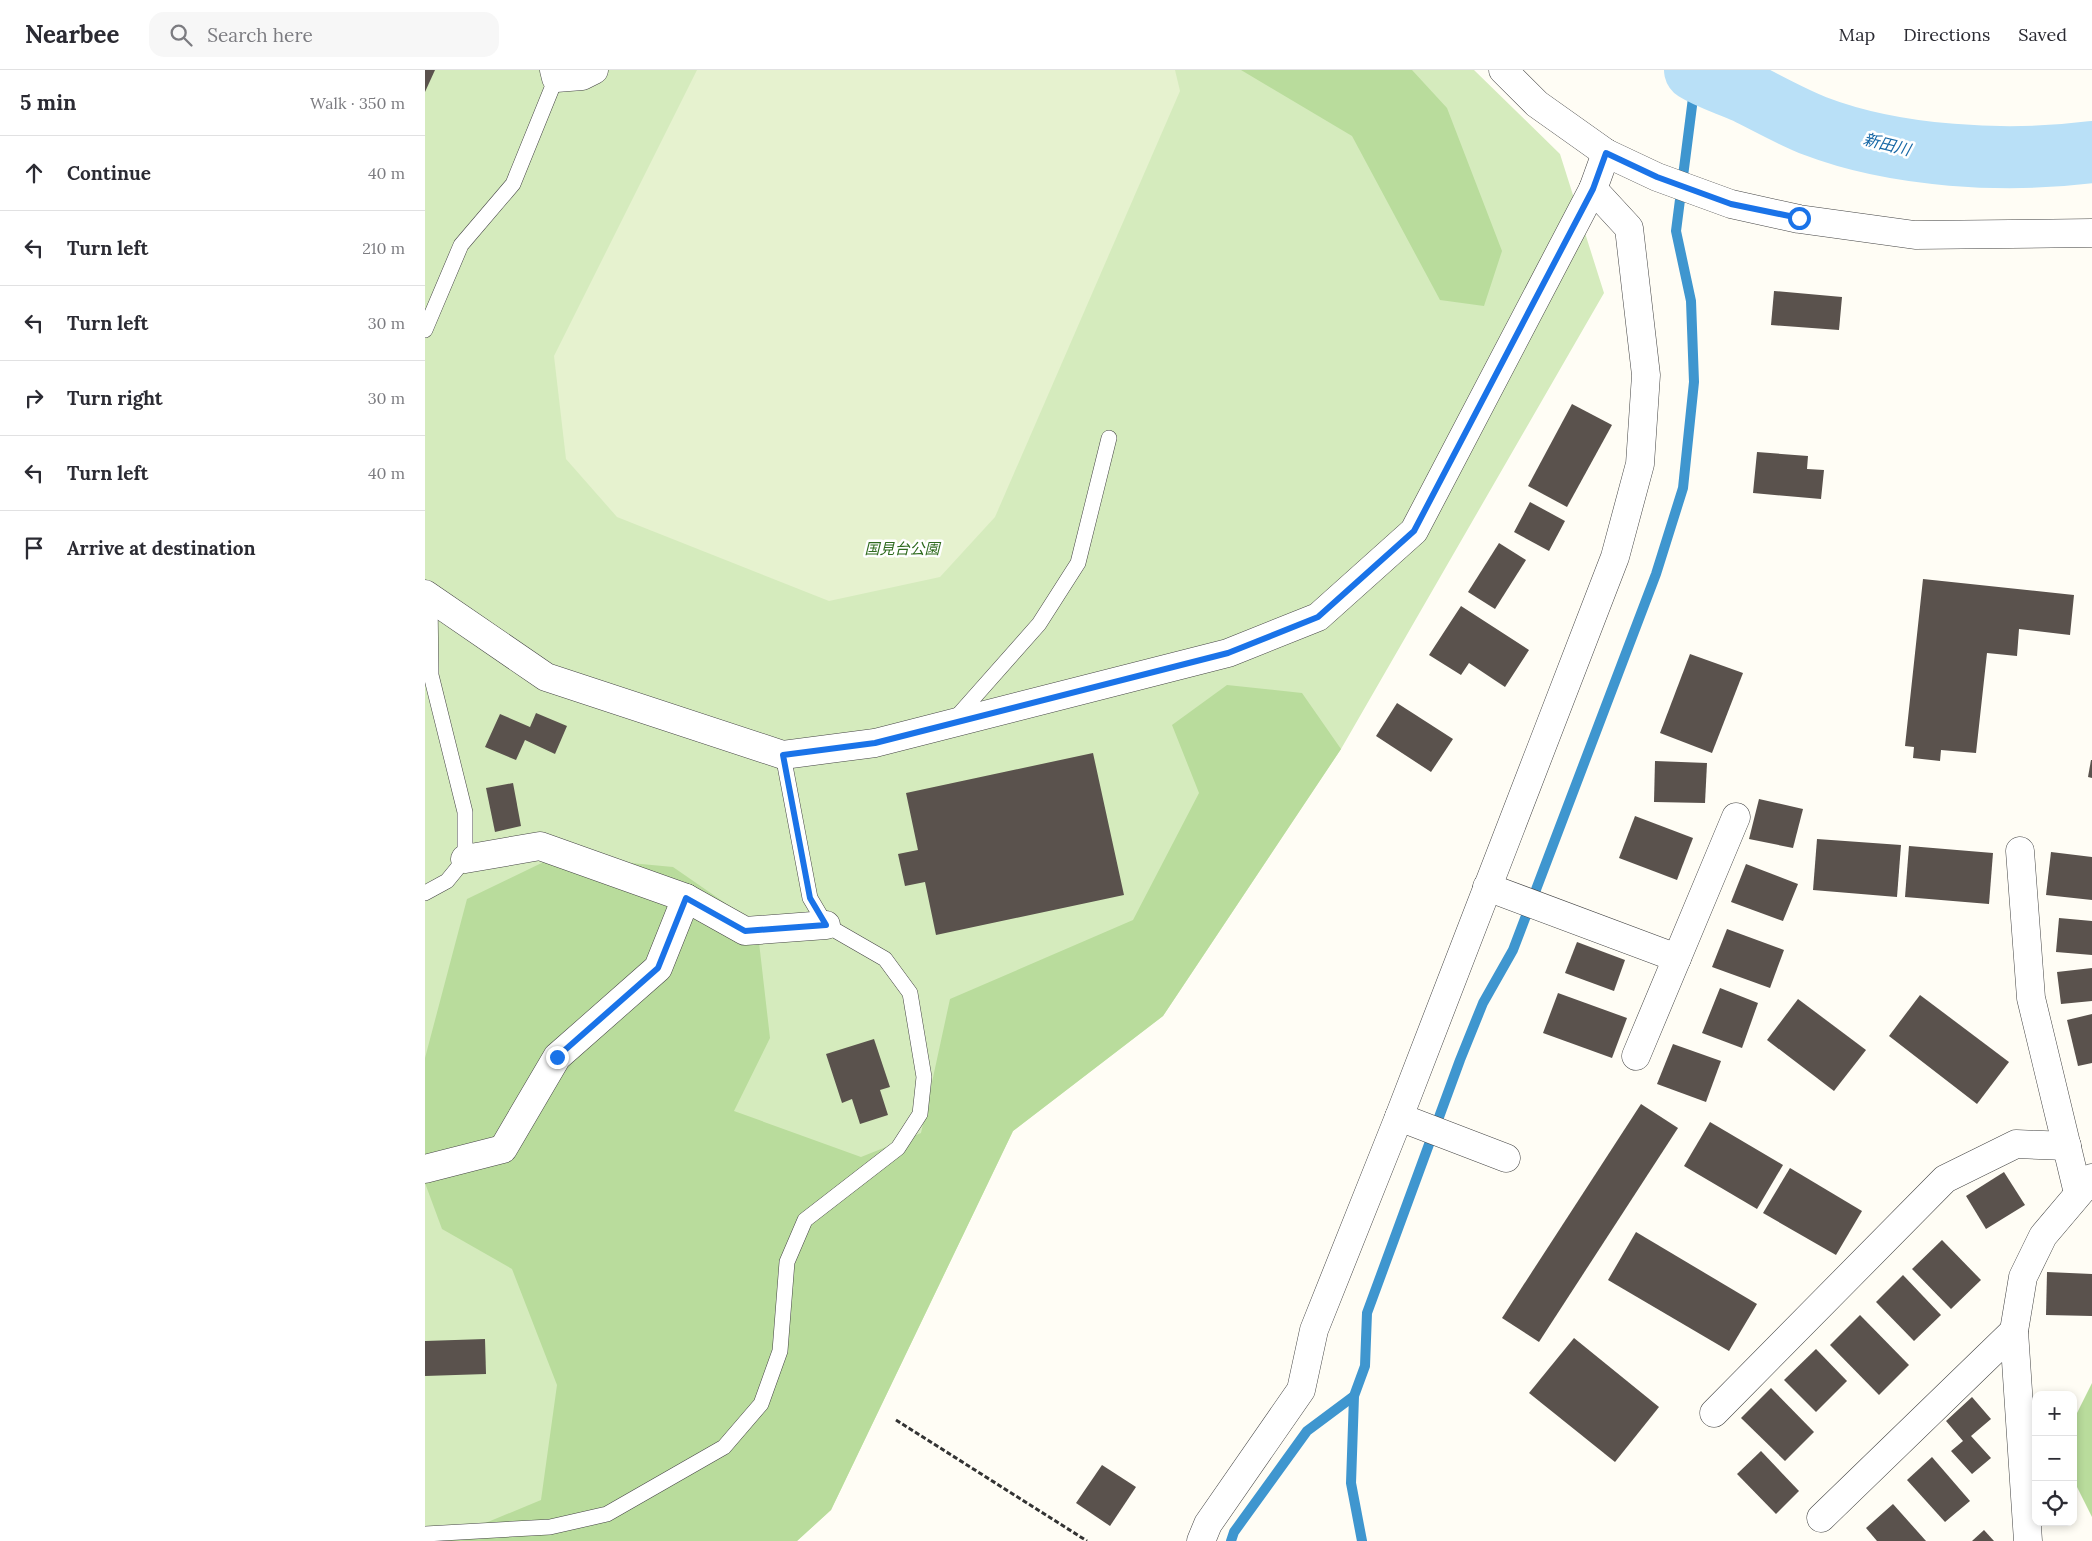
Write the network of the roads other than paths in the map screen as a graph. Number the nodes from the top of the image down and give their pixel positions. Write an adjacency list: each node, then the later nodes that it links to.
1 (594, 70): 3 (street)
2 (1503, 70): 4 (street)
3 (555, 74): 7 (lane)
4 (1606, 153): 5 (street); 6 (street)
5 (1593, 189): 10 (street); 15 (street)
6 (2092, 233)
7 (425, 330)
8 (1109, 438): 10 (lane)
9 (427, 596): 11 (street); 14 (lane)
10 (952, 723): 11 (street)
11 (783, 755): 18 (lane)
12 (1736, 817): 19 (street)
13 (2020, 850): 22 (street)
14 (465, 858): 16 (lane); 17 (street)
15 (1487, 887): 19 (street); 21 (street)
16 (425, 893)
17 (686, 898): 18 (street); 24 (street)
18 (826, 925): 29 (lane)
19 (1677, 958): 20 (street)
20 (1636, 1056)
21 (1399, 1117): 23 (street); 30 (street)
22 (2067, 1146): 25 (street); 27 (street)
23 (1506, 1158)
24 (425, 1169)
25 (2085, 1186): 26 (street)
26 (2013, 1331): 28 (street); 31 (street)
27 (1714, 1413)
28 (1821, 1518)
29 (425, 1534)
30 (1201, 1541)
31 (2028, 1541)

